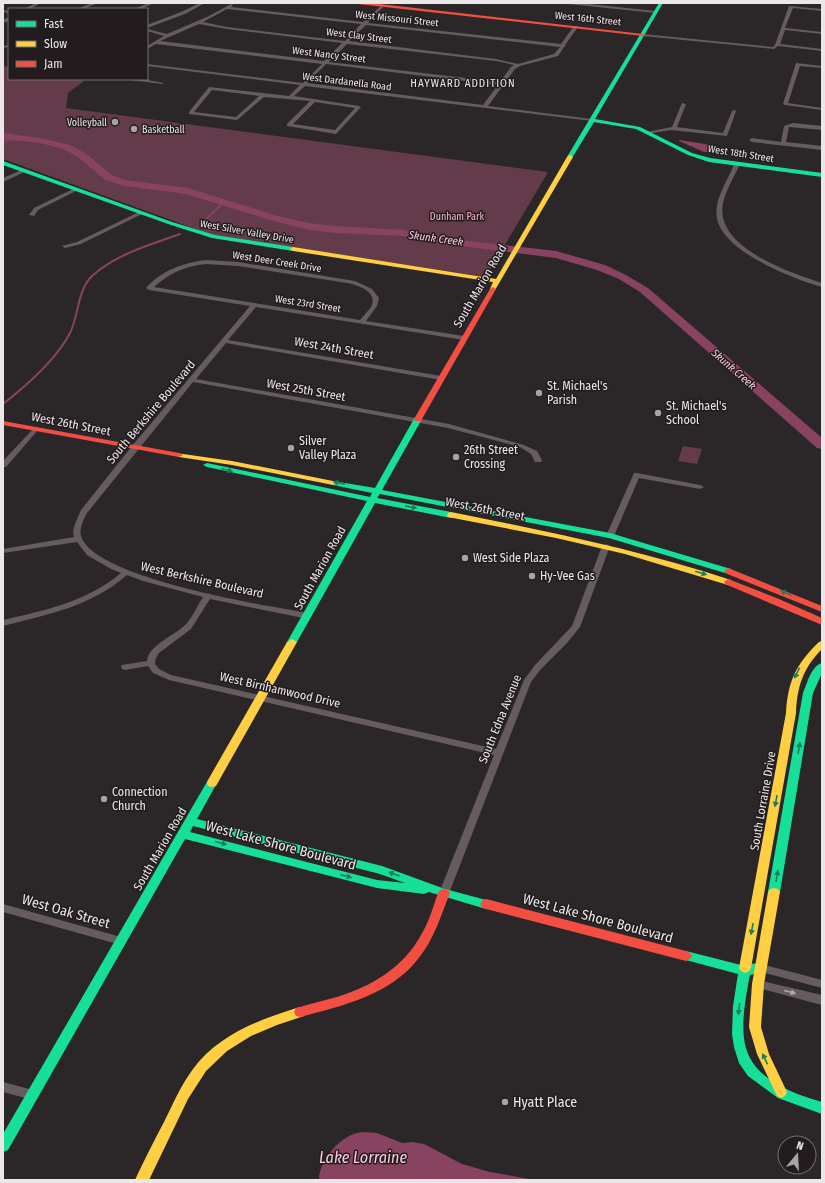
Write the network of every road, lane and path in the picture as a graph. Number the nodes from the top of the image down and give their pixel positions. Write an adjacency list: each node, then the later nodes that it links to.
1 (39, 3): 10 (street)
2 (96, 3): 11 (street)
3 (152, 3): 12 (street)
4 (203, 3): 18 (street)
5 (234, 3): 13 (street)
6 (358, 3): 9 (main road, West 16th Street)
7 (568, 3): 15 (street)
8 (661, 3): 15 (main road, South Marion Road)
9 (382, 6): 17 (street); 19 (main road, West 16th Street)
10 (28, 8)
11 (81, 8)
12 (140, 8)
13 (228, 8): 16 (street); 17 (street, West Missouri Street)
14 (822, 10): 20 (street)
15 (655, 12): 23 (main road, South Marion Road)
16 (198, 22): 24 (street); 26 (street, West Clay Street)
17 (365, 23): 26 (street); 28 (street, West Missouri Street)
18 (148, 27)
19 (576, 27): 23 (main road, West 16th Street); 28 (street)
20 (783, 29): 22 (street); 27 (street)
21 (148, 30): 24 (street)
22 (822, 33)
23 (643, 34): 27 (street, West 16th Street); 46 (main road, South Marion Road)
24 (167, 35): 25 (street)
25 (154, 42): 29 (street); 31 (street, West Nancy Street)
26 (346, 42): 31 (street); 33 (street, West Clay Street)
27 (777, 45): 30 (street)
28 (564, 46): 33 (street)
29 (148, 47)
30 (822, 50)
31 (326, 63): 37 (street, West Nancy Street); 38 (street)
32 (148, 65): 38 (street, West Dardanella Road)
33 (518, 65): 37 (street)
34 (822, 67): 44 (street)
35 (140, 80): 36 (street)
36 (162, 83)
37 (501, 84): 43 (street)
38 (304, 85): 40 (street); 43 (street, West Dardanella Road)
39 (263, 95): 39 (street); 40 (street)
40 (290, 98): 41 (street)
41 (313, 101): 41 (street)
42 (684, 104): 48 (street)
43 (484, 107): 46 (street, West Dardanella Road)
44 (822, 109)
45 (734, 111): 48 (street)
46 (592, 120): 49 (main road, West 18th Street); 62 (main road, South Marion Road)
47 (822, 128): 51 (street)
48 (674, 129): 49 (street)
49 (648, 133): 54 (main road, West 18th Street)
50 (752, 140): 51 (street)
51 (783, 143): 52 (street)
52 (822, 148)
53 (3, 163): 55 (main road, West Silver Valley Drive)
54 (737, 164): 56 (main road, West 18th Street); 63 (street)
55 (26, 170): 57 (street); 58 (main road, West Silver Valley Drive)
56 (822, 176)
57 (3, 180)
58 (77, 189): 59 (main road, West Silver Valley Drive); 60 (street)
59 (141, 213): 61 (street); 62 (main road, West Silver Valley Drive)
60 (32, 215)
61 (64, 246)
62 (497, 282): 67 (main road, South Marion Road)
63 (822, 285)
64 (149, 288): 65 (street, West 23rd Street); 66 (street, West Deer Creek Drive)
65 (254, 304): 66 (street, West 23rd Street); 68 (street, South Berkshire Boulevard)
66 (362, 322): 67 (street, West 23rd Street)
67 (464, 338): 69 (main road, South Marion Road)
68 (224, 341): 69 (street, West 24th Street); 70 (street, South Berkshire Boulevard)
69 (441, 378): 71 (main road, South Marion Road)
70 (191, 380): 71 (street, West 25th Street); 74 (street, South Berkshire Boulevard)
71 (418, 421): 75 (street, West 25th Street); 78 (main road, South Marion Road)
72 (3, 423): 73 (main road, West 26th Street)
73 (36, 429): 74 (main road, West 26th Street); 76 (street)
74 (135, 448): 78 (main road, West 26th Street, one-way to 74); 79 (main road, West 26th Street, one-way to 79); 82 (street, South Berkshire Boulevard)
75 (538, 460)
76 (3, 465)
77 (700, 488): 81 (street)
78 (378, 490): 79 (main road, South Marion Road); 81 (main road, West 26th Street)
79 (372, 499): 80 (main road, West 26th Street, one-way to 80); 89 (main road, South Marion Road)
80 (482, 521): 81 (main road); 83 (main road, West 26th Street)
81 (610, 536): 85 (main road, West 26th Street)
82 (79, 539): 84 (street); 86 (street, West Berkshire Boulevard)
83 (606, 546): 85 (main road); 90 (main road, West 26th Street, one-way to 90); 97 (street, South Edna Avenue)
84 (3, 551)
85 (732, 572): 88 (main road, West 26th Street, one-way to 85)
86 (125, 573): 87 (street, West Berkshire Boulevard); 91 (street)
87 (208, 595): 89 (street, West Berkshire Boulevard); 93 (street)
88 (822, 609)
89 (308, 616): 96 (main road, South Marion Road)
90 (822, 622)
91 (3, 623)
92 (822, 644): 104 (main road, South Lorraine Drive, one-way to 104)
93 (151, 663): 95 (street); 96 (street, West Birnhamwood Drive)
94 (822, 666): 103 (main road, one-way to 94)
95 (125, 667)
96 (261, 698): 97 (street, West Birnhamwood Drive); 98 (main road, South Marion Road)
97 (498, 753): 100 (street, South Edna Avenue)
98 (190, 820): 99 (main road, South Marion Road); 100 (main road, West Lake Shore Boulevard, one-way to 98)
99 (183, 834): 100 (main road, West Lake Shore Boulevard, one-way to 100); 102 (main road, South Marion Road)
100 (444, 893): 104 (main road, West Lake Shore Boulevard); 113 (main road)
101 (3, 908): 102 (street, West Oak Street)
102 (121, 941): 110 (main road, South Marion Road)
103 (761, 968): 104 (main road, West Lake Shore Boulevard); 105 (main road); 106 (street, West Lake Shore Boulevard)
104 (744, 971): 105 (main road, West Lake Shore Boulevard); 109 (main road, South Lorraine Drive, one-way to 109)
105 (758, 984): 107 (street, West Lake Shore Boulevard, one-way to 107); 109 (main road, one-way to 105)
106 (822, 984)
107 (822, 1000)
108 (3, 1087): 110 (street)
109 (782, 1094): 111 (main road, South Lorraine Drive)
110 (33, 1095): 112 (main road, South Marion Road)
111 (822, 1108)
112 (3, 1146)
113 (142, 1180)

